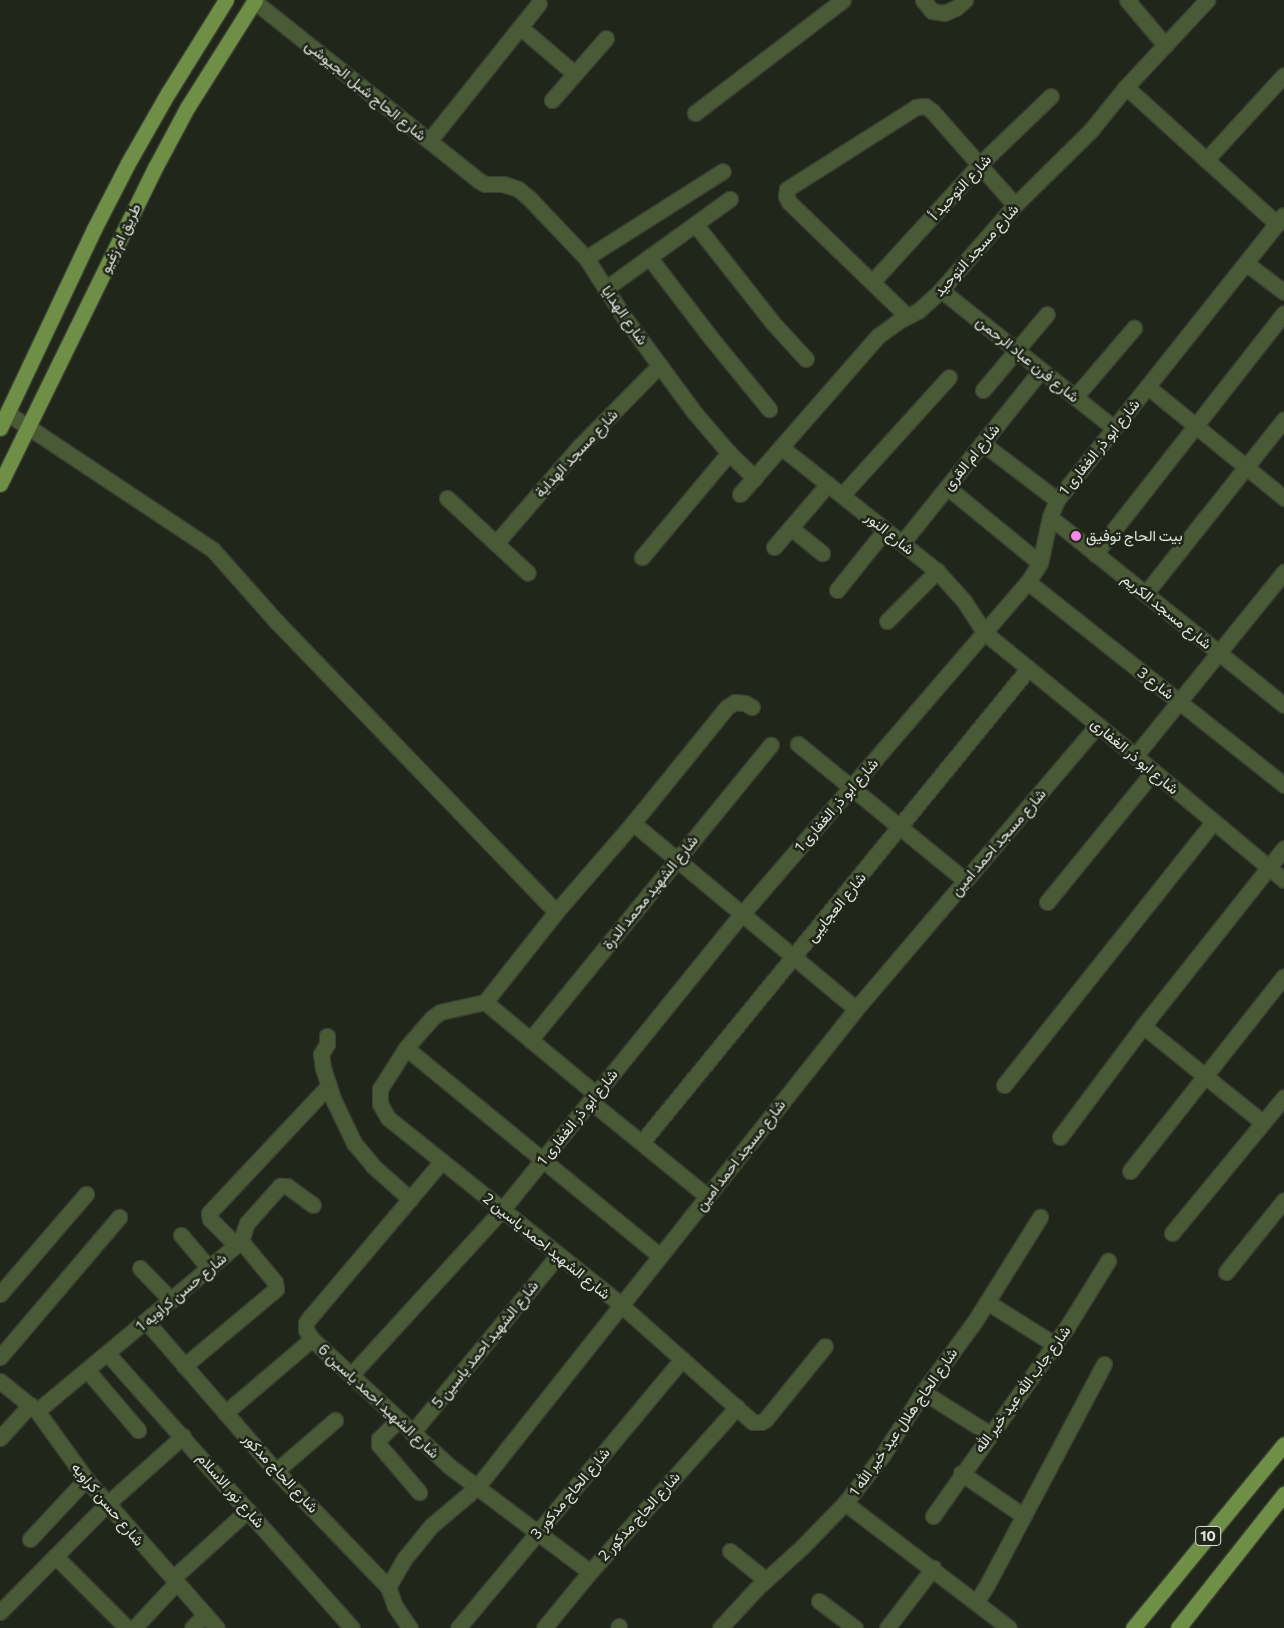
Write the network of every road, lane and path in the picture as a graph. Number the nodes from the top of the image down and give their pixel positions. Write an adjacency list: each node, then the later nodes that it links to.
1 (226, 0): 48 (main road, طريق ام زغيو)
2 (843, 0): 18 (street)
3 (923, 0): 4 (street)
4 (965, 0)
5 (1127, 0): 11 (street)
6 (1207, 0): 11 (street, شارع مسجد التوحيد)
7 (255, 1): 19 (street, شارع الحاج شبل الجيوشى); 51 (main road, طريق ام زغيو)
8 (539, 3): 9 (street)
9 (520, 27): 12 (street); 19 (street)
10 (606, 38): 12 (street)
11 (1165, 46): 14 (street, شارع مسجد التوحيد)
12 (575, 74): 17 (street)
13 (1284, 75): 15 (street)
14 (1126, 87): 20 (street); 25 (street, شارع مسجد التوحيد)
15 (1278, 91): 20 (street)
16 (1051, 96): 21 (street, شارع التوحيد أ)
17 (552, 100)
18 (695, 113)
19 (429, 141): 23 (street, شارع الحاج شبل الجيوشى)
20 (1206, 160): 26 (street)
21 (980, 164): 25 (street); 31 (street, شارع التوحيد أ); 31 (street)
22 (723, 171): 29 (street)
23 (478, 180): 29 (street, شارع الهدايا)
24 (730, 199): 27 (street)
25 (1016, 205): 33 (street, شارع مسجد التوحيد)
26 (1281, 220): 30 (street, شارع ابو ذر الغفارى 1)
27 (695, 224): 28 (street); 40 (street)
28 (649, 257): 32 (street); 47 (street)
29 (586, 258): 32 (street, شارع الهدايا)
30 (1247, 264): 34 (street); 44 (street, شارع ابو ذر الغفارى 1)
31 (873, 281): 37 (street)
32 (605, 288): 41 (street, شارع الهدايا)
33 (941, 290): 37 (street, شارع مسجد التوحيد); 39 (street, شارع فرن عباد الرحمن)
34 (1284, 292)
35 (1284, 313): 50 (street)
36 (1047, 314): 39 (street)
37 (907, 316): 55 (street, شارع مسجد التوحيد)
38 (1134, 328): 46 (street)
39 (1016, 351): 42 (street, شارع فرن عباد الرحمن); 45 (street)
40 (806, 359)
41 (660, 365): 56 (street, شارع الهدايا); 70 (street, شارع مسجد الهداية)
42 (1041, 370): 46 (street, شارع فرن عباد الرحمن); 54 (street, شارع ام القرى)
43 (948, 377): 63 (street)
44 (1148, 387): 50 (street); 53 (street, شارع ابو ذر الغفارى 1)
45 (983, 390)
46 (1075, 397): 53 (street, شارع فرن عباد الرحمن)
47 (768, 409)
48 (7, 413): 51 (street); 52 (main road, طريق ام زغيو)
49 (1284, 419): 57 (street)
50 (1196, 426): 57 (street); 74 (street)
51 (29, 427): 59 (main road, طريق ام زغيو); 106 (street)
52 (0, 428)
53 (1114, 428): 66 (street, شارع ابو ذر الغفارى 1)
54 (982, 443): 61 (street, شارع ام القرى); 66 (street)
55 (781, 447): 58 (street, شارع مسجد التوحيد); 60 (street, شارع النور)
56 (729, 453): 58 (street, شارع الهدايا); 75 (street)
57 (1246, 467): 65 (street); 82 (street)
58 (755, 478): 62 (street, شارع مسجد التوحيد)
59 (0, 484)
60 (828, 484): 63 (street, شارع النور); 68 (street)
61 (947, 487): 71 (street, شارع ام القرى); 76 (street)
62 (740, 494)
63 (842, 495): 69 (street, شارع النور)
64 (447, 498): 70 (street)
65 (1284, 498)
66 (1056, 500): 67 (street, شارع ابو ذر الغفارى 1)
67 (1050, 517): 74 (street, شارع مسجد الكريم); 76 (street, شارع ابو ذر الغفارى 1)
68 (791, 528): 72 (street); 73 (street)
69 (885, 530): 71 (street, شارع النور); 81 (street)
70 (496, 543): 79 (street)
71 (902, 543): 77 (street, شارع النور)
72 (774, 547)
73 (822, 553)
74 (1095, 554): 82 (street, شارع مسجد الكريم)
75 (642, 557)
76 (1040, 563): 80 (street, شارع ابو ذر الغفارى 1)
77 (937, 571): 83 (street); 84 (street, شارع النور)
78 (1284, 572): 85 (street)
79 (528, 573)
80 (1028, 582): 84 (street, شارع ابو ذر الغفارى 1); 88 (street, شارع 3)
81 (837, 590)
82 (1145, 594): 85 (street, شارع مسجد الكريم)
83 (887, 622)
84 (984, 633): 86 (street, شارع ابو ذر الغفارى); 96 (street, شارع ابو ذر الغفارى 1)
85 (1219, 653): 87 (street, شارع مسجد الكريم); 88 (street)
86 (1028, 670): 90 (street, شارع ابو ذر الغفارى); 99 (street, شارع العجايبى)
87 (1281, 696)
88 (1179, 702): 93 (street); 95 (street, شارع 3)
89 (752, 707): 98 (street)
90 (1098, 725): 93 (street, شارع ابو ذر الغفارى); 103 (street, شارع مسجد احمد امين)
91 (798, 744): 96 (street)
92 (770, 745): 101 (street, شارع الشهيد محمد الدرة)
93 (1135, 756): 94 (street, شارع ابو ذر الغفارى)
94 (1153, 772): 97 (street, شارع ابو ذر الغفارى); 105 (street)
95 (1284, 785)
96 (851, 788): 99 (street); 107 (street, شارع ابو ذر الغفارى 1)
97 (1213, 822): 102 (street, شارع ابو ذر الغفارى); 118 (street)
98 (633, 823): 101 (street); 106 (street)
99 (900, 827): 103 (street); 108 (street, شارع العجايبى)
100 (1284, 848): 102 (street)
101 (677, 859): 107 (street); 114 (street, شارع الشهيد محمد الدرة)
102 (1268, 867): 104 (street, شارع ابو ذر الغفارى); 112 (street)
103 (965, 880): 111 (street, شارع مسجد احمد امين)
104 (1284, 880)
105 (1046, 902)
106 (556, 912): 110 (street)
107 (742, 914): 108 (street); 119 (street, شارع ابو ذر الغفارى 1)
108 (794, 958): 111 (street); 123 (street, شارع العجايبى)
109 (1284, 976): 116 (street)
110 (485, 1002): 114 (street); 115 (street, شارع الشهيد احمد ياسين 2)
111 (856, 1009): 128 (street, شارع مسجد احمد امين)
112 (1143, 1026): 116 (street); 122 (street)
113 (326, 1036): 117 (street)
114 (530, 1040): 119 (street)
115 (406, 1048): 124 (street); 125 (street, شارع الشهيد احمد ياسين 2)
116 (1205, 1076): 121 (street); 126 (street)
117 (329, 1085): 129 (street); 137 (street)
118 (1004, 1085)
119 (593, 1097): 123 (street); 124 (street, شارع ابو ذر الغفارى 1)
120 (1284, 1097): 121 (street)
121 (1263, 1123): 135 (street)
122 (1060, 1137)
123 (642, 1142): 128 (street)
124 (543, 1158): 132 (street, شارع ابو ذر الغفارى 1); 139 (street)
125 (442, 1161): 129 (street, شارع الشهيد احمد ياسين 6); 132 (street, شارع الشهيد احمد ياسين 2)
126 (1130, 1171)
127 (86, 1194): 144 (street)
128 (708, 1196): 139 (street, شارع مسجد احمد امين)
129 (410, 1199): 149 (street, شارع الشهيد احمد ياسين 6)
130 (1284, 1200): 143 (street)
131 (313, 1205): 137 (street, شارع حسن كراويه 1)
132 (502, 1210): 138 (street, شارع الشهيد احمد ياسين 2); 158 (street, شارع ابو ذر الغفارى 1)
133 (120, 1217): 153 (street)
134 (1040, 1217): 146 (street, شارع الحاج هلال عيد خير الله 1)
135 (1172, 1233)
136 (181, 1235): 142 (street)
137 (238, 1243): 142 (street, شارع حسن كراويه 1); 156 (street)
138 (558, 1255): 147 (street, شارع الشهيد احمد ياسين 2); 167 (street, شارع الشهيد احمد ياسين 5)
139 (660, 1256): 147 (street, شارع مسجد احمد امين)
140 (1108, 1261): 150 (street, شارع جاب الله عيد خير الله)
141 (140, 1268): 145 (street)
142 (209, 1268): 145 (street, شارع حسن كراويه 1)
143 (1226, 1272)
144 (0, 1294)
145 (171, 1300): 148 (street, شارع حسن كراويه 1)
146 (987, 1302): 150 (street); 160 (street, شارع الحاج هلال عيد خير الله 1)
147 (621, 1305): 154 (street, شارع الشهيد احمد ياسين 2); 175 (street, شارع مسجد احمد امين)
148 (146, 1321): 152 (street, شارع حسن كراويه 1); 156 (street, شارع الحاج مدكور)
149 (312, 1339): 158 (street, شارع الشهيد احمد ياسين 6); 163 (street)
150 (1054, 1344): 168 (street, شارع جاب الله عيد خير الله)
151 (825, 1346): 161 (street, شارع الشهيد احمد ياسين 2)
152 (107, 1353): 157 (street, شارع حسن كراويه 1); 169 (street, شارع نور الاسلام)
153 (0, 1357)
154 (682, 1358): 161 (street, شارع الشهيد احمد ياسين 2); 183 (street, شارع الحاج مدكور 3)
155 (1104, 1364): 182 (street)
156 (184, 1366): 163 (street, شارع الحاج مدكور)
157 (87, 1370): 162 (street, شارع حسن كراويه 1); 166 (street)
158 (352, 1374): 165 (street, شارع الشهيد احمد ياسين 6)
159 (0, 1381): 162 (street, شارع حسن كراويه)
160 (923, 1392): 168 (street); 178 (street, شارع الحاج هلال عيد خير الله 1)
161 (737, 1407): 188 (street, شارع الحاج مدكور 2)
162 (33, 1408): 170 (street, شارع حسن كراويه 1); 174 (street, شارع حسن كراويه)
163 (225, 1413): 172 (street, شارع الحاج مدكور)
164 (335, 1420): 172 (street)
165 (398, 1420): 167 (street, شارع الشهيد احمد ياسين 6); 176 (street)
166 (138, 1430)
167 (412, 1433): 175 (street, شارع الشهيد احمد ياسين 6)
168 (990, 1434): 173 (street, شارع جاب الله عيد خير الله)
169 (183, 1436): 179 (street); 180 (street, شارع نور الاسلام)
170 (0, 1438)
171 (1284, 1444): 208 (main road, 10)
172 (276, 1471): 191 (street, شارع الحاج مدكور)
173 (962, 1473): 181 (street, شارع جاب الله عيد خير الله); 182 (street)
174 (86, 1480): 179 (street, شارع حسن كراويه); 184 (street)
175 (477, 1487): 183 (street, شارع الشهيد احمد ياسين 6); 191 (street, شارع مسجد احمد امين)
176 (419, 1492)
177 (1282, 1501): 209 (main road, 10)
178 (845, 1503): 187 (street); 190 (street, شارع الحاج هلال عيد خير الله 1)
179 (107, 1504): 186 (street); 189 (street, شارع حسن كراويه)
180 (248, 1510): 189 (street); 200 (street, شارع نور الاسلام)
181 (933, 1516)
182 (1024, 1516): 193 (street)
183 (537, 1532): 188 (street, شارع الشهيد احمد ياسين 6); 202 (street, شارع الحاج مدكور 3)
184 (30, 1539)
185 (730, 1551): 190 (street)
186 (55, 1556): 194 (street); 196 (street)
187 (933, 1568): 193 (street); 206 (street)
188 (590, 1572): 203 (street, شارع الحاج مدكور 2)
189 (175, 1580): 195 (street, شارع حسن كراويه); 197 (street)
190 (766, 1580): 204 (street, شارع الحاج هلال عيد خير الله 1)
191 (388, 1587): 201 (street, شارع الحاج مدكور)
192 (819, 1601): 205 (street)
193 (976, 1602): 207 (street)
194 (0, 1612)
195 (205, 1614): 198 (street); 199 (street, شارع حسن كراويه)
196 (128, 1628)
197 (134, 1628)
198 (192, 1628)
199 (217, 1628)
200 (352, 1628)
201 (410, 1628)
202 (458, 1628)
203 (544, 1628)
204 (720, 1628)
205 (855, 1628)
206 (887, 1628)
207 (1009, 1628)
208 (1133, 1628)
209 (1178, 1628)

